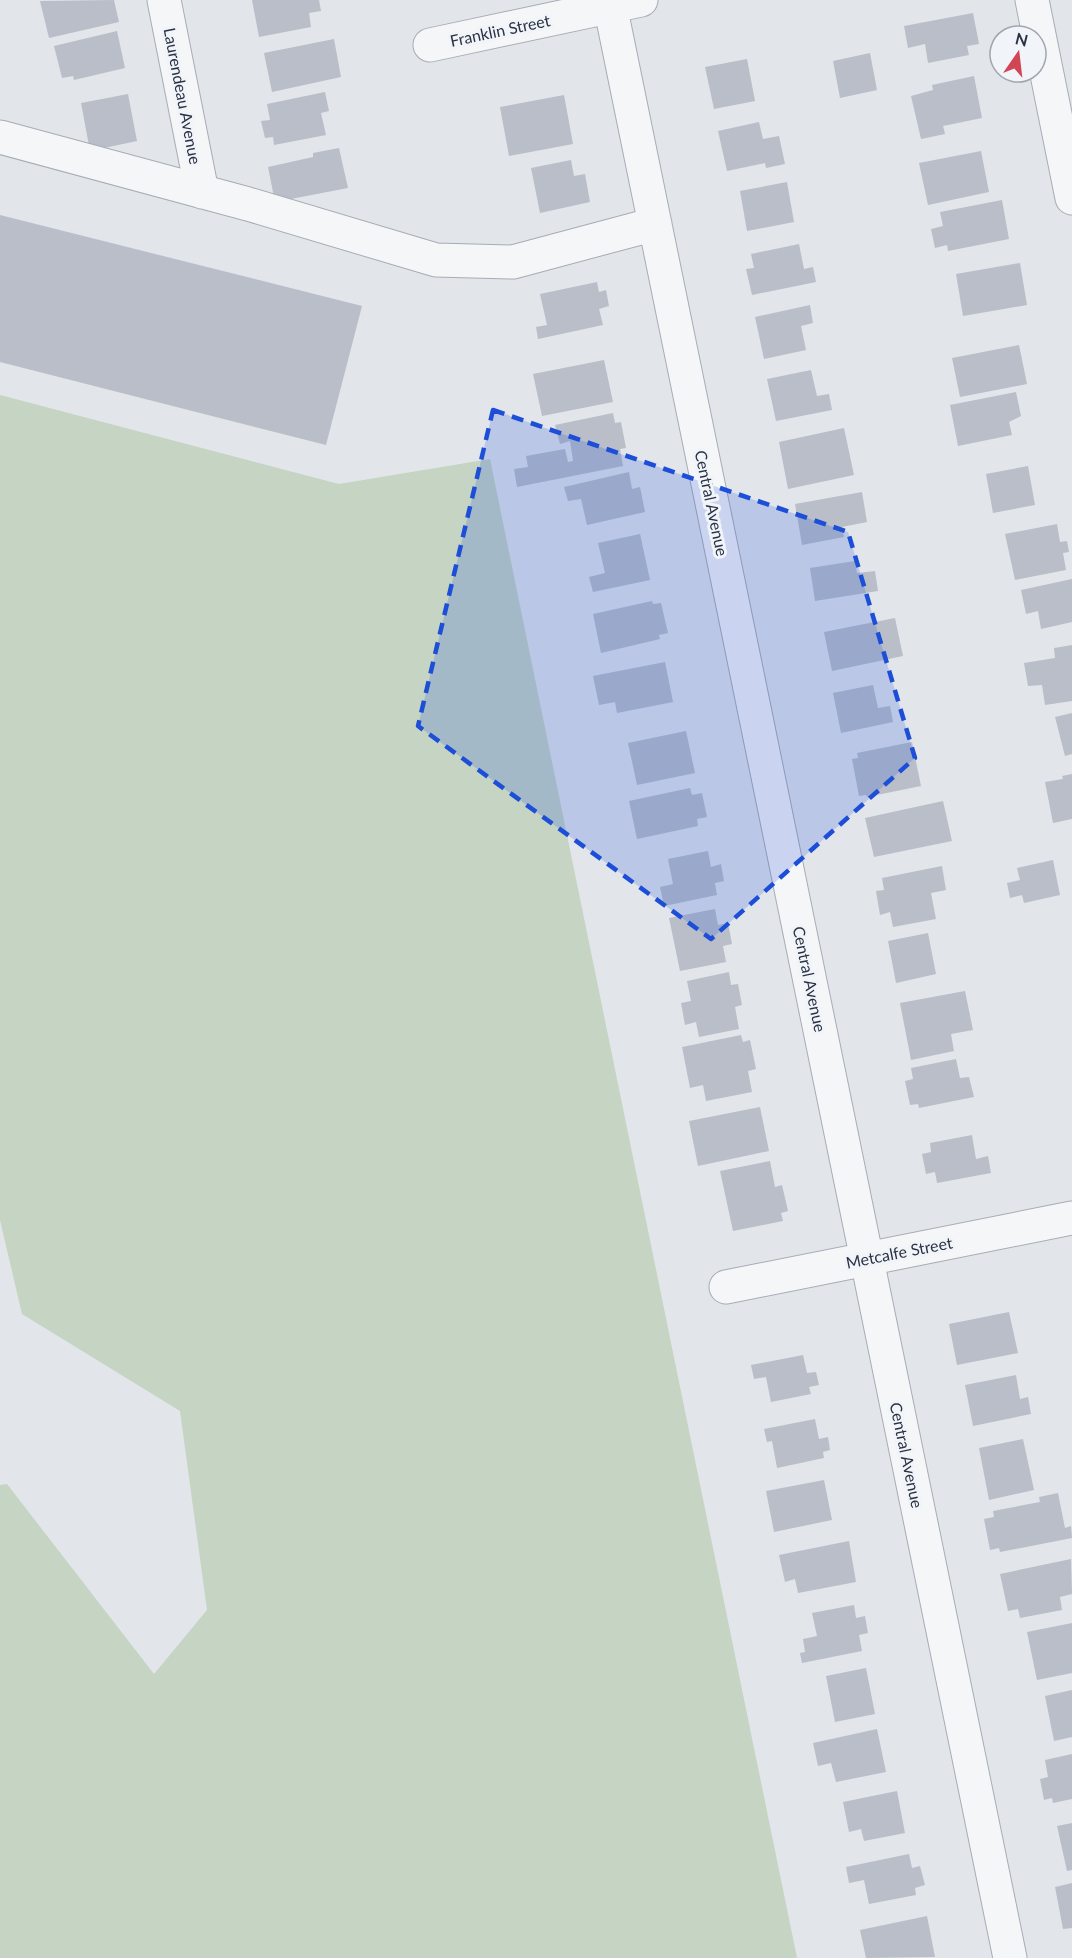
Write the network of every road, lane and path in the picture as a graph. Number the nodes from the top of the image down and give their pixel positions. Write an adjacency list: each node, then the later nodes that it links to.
1 (164, 0): 6 (street, Laurendeau Avenue)
2 (1032, 0): 7 (street)
3 (620, 2): 4 (street, Franklin Street); 8 (street, Central Avenue)
4 (430, 45)
5 (0, 138): 6 (street)
6 (202, 192): 8 (street)
7 (1072, 198)
8 (655, 224): 10 (street, Central Avenue)
9 (1072, 1218): 10 (street, Metcalfe Street)
10 (867, 1259): 11 (street, Metcalfe Street); 12 (street, Central Avenue)
11 (726, 1287)
12 (1010, 1958)

